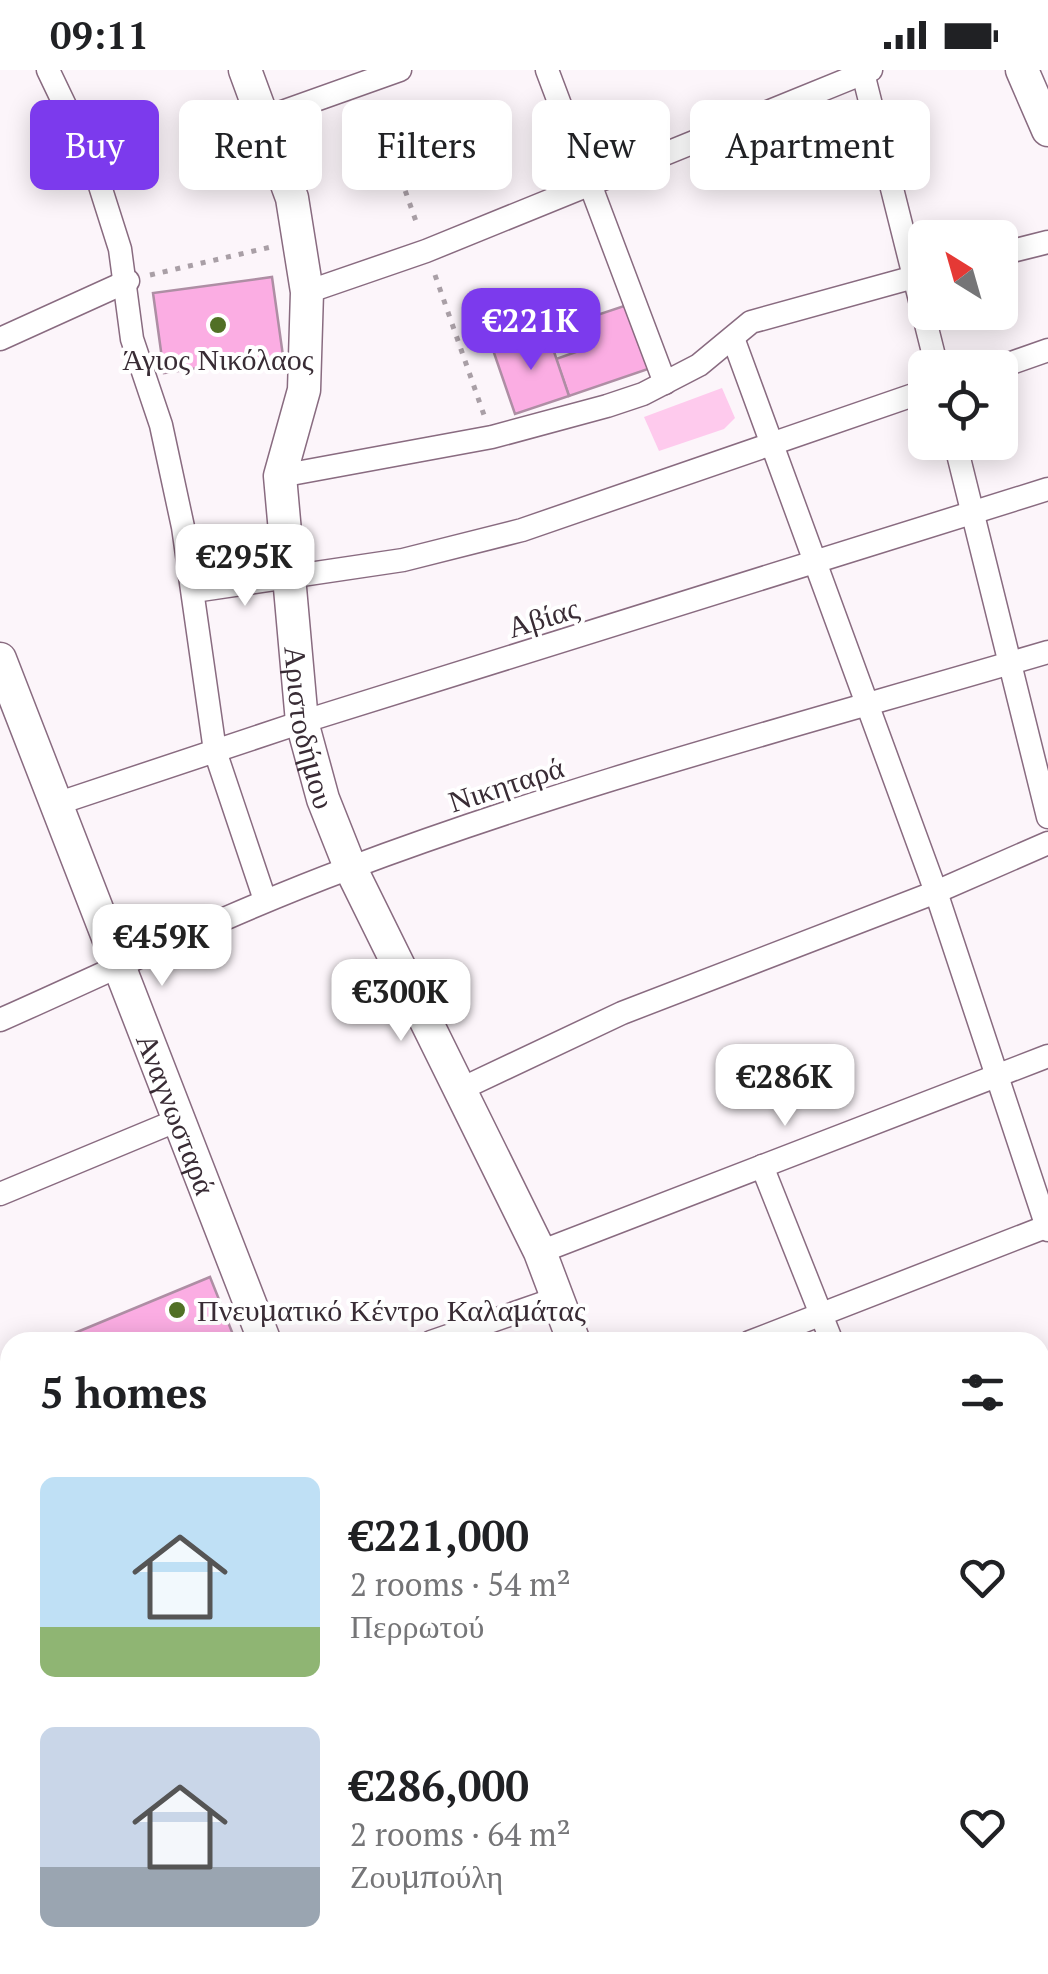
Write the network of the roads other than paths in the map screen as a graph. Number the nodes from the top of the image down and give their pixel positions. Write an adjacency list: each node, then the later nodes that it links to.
1 (48, 70): 19 (street)
2 (244, 70): 7 (street, Αριστοδήμου)
3 (400, 70): 8 (street)
4 (547, 70): 9 (street)
5 (1022, 70): 10 (street)
6 (867, 72): 11 (street); 15 (street)
7 (258, 100)
8 (316, 100)
9 (558, 100)
10 (1048, 130)
11 (670, 152)
12 (289, 190): 20 (street, Αριστοδήμου)
13 (574, 190): 20 (street)
14 (592, 190): 25 (street)
15 (908, 229)
16 (1048, 242): 17 (street)
17 (1018, 250)
18 (908, 278): 21 (street)
19 (128, 280): 22 (street); 34 (street)
20 (307, 292): 29 (street, Αριστοδήμου)
21 (733, 338): 25 (street); 27 (street)
22 (0, 339)
23 (1048, 350): 24 (street)
24 (1018, 360)
25 (666, 384): 29 (street)
26 (908, 397): 27 (street)
27 (773, 441): 32 (street); 33 (street)
28 (960, 460): 31 (street)
29 (280, 476): 33 (street, Αριστοδήμου)
30 (1048, 489): 31 (street, Αβίας)
31 (973, 513): 32 (street, Αβίας); 36 (street)
32 (817, 563): 38 (street); 39 (street, Αβίας)
33 (287, 575): 34 (street); 39 (street, Αριστοδήμου)
34 (194, 591): 40 (street)
35 (1048, 652): 36 (street, Νικηταρά)
36 (1010, 664): 38 (street, Νικηταρά); 42 (street)
37 (3, 675): 41 (street, Αναγνωσταρά)
38 (869, 706): 44 (street, Νικηταρά); 45 (street)
39 (302, 722): 40 (street, Αβίας); 44 (street, Αριστοδήμου)
40 (215, 751): 41 (street, Αβίας); 46 (street)
41 (56, 804): 47 (street, Αναγνωσταρά)
42 (1048, 817)
43 (1048, 843): 45 (street)
44 (350, 868): 46 (street, Νικηταρά); 51 (street, Αριστοδήμου)
45 (936, 892): 50 (street); 51 (street)
46 (265, 900): 47 (street, Νικηταρά)
47 (120, 967): 48 (street, Νικηταρά); 52 (street, Αναγνωσταρά)
48 (0, 1020)
49 (1048, 1056): 50 (street)
50 (998, 1074): 53 (street); 55 (street)
51 (459, 1090): 56 (street, Αριστοδήμου)
52 (178, 1120): 54 (street); 59 (street, Αναγνωσταρά)
53 (762, 1166): 56 (street); 58 (street)
54 (0, 1194)
55 (1048, 1227): 58 (street)
56 (540, 1252): 57 (street, Αριστοδήμου)
57 (558, 1298): 60 (street); 61 (street, Αριστοδήμου)
58 (820, 1315): 62 (street); 63 (street)
59 (261, 1332)
60 (460, 1332)
61 (570, 1332)
62 (776, 1332)
63 (828, 1332)

